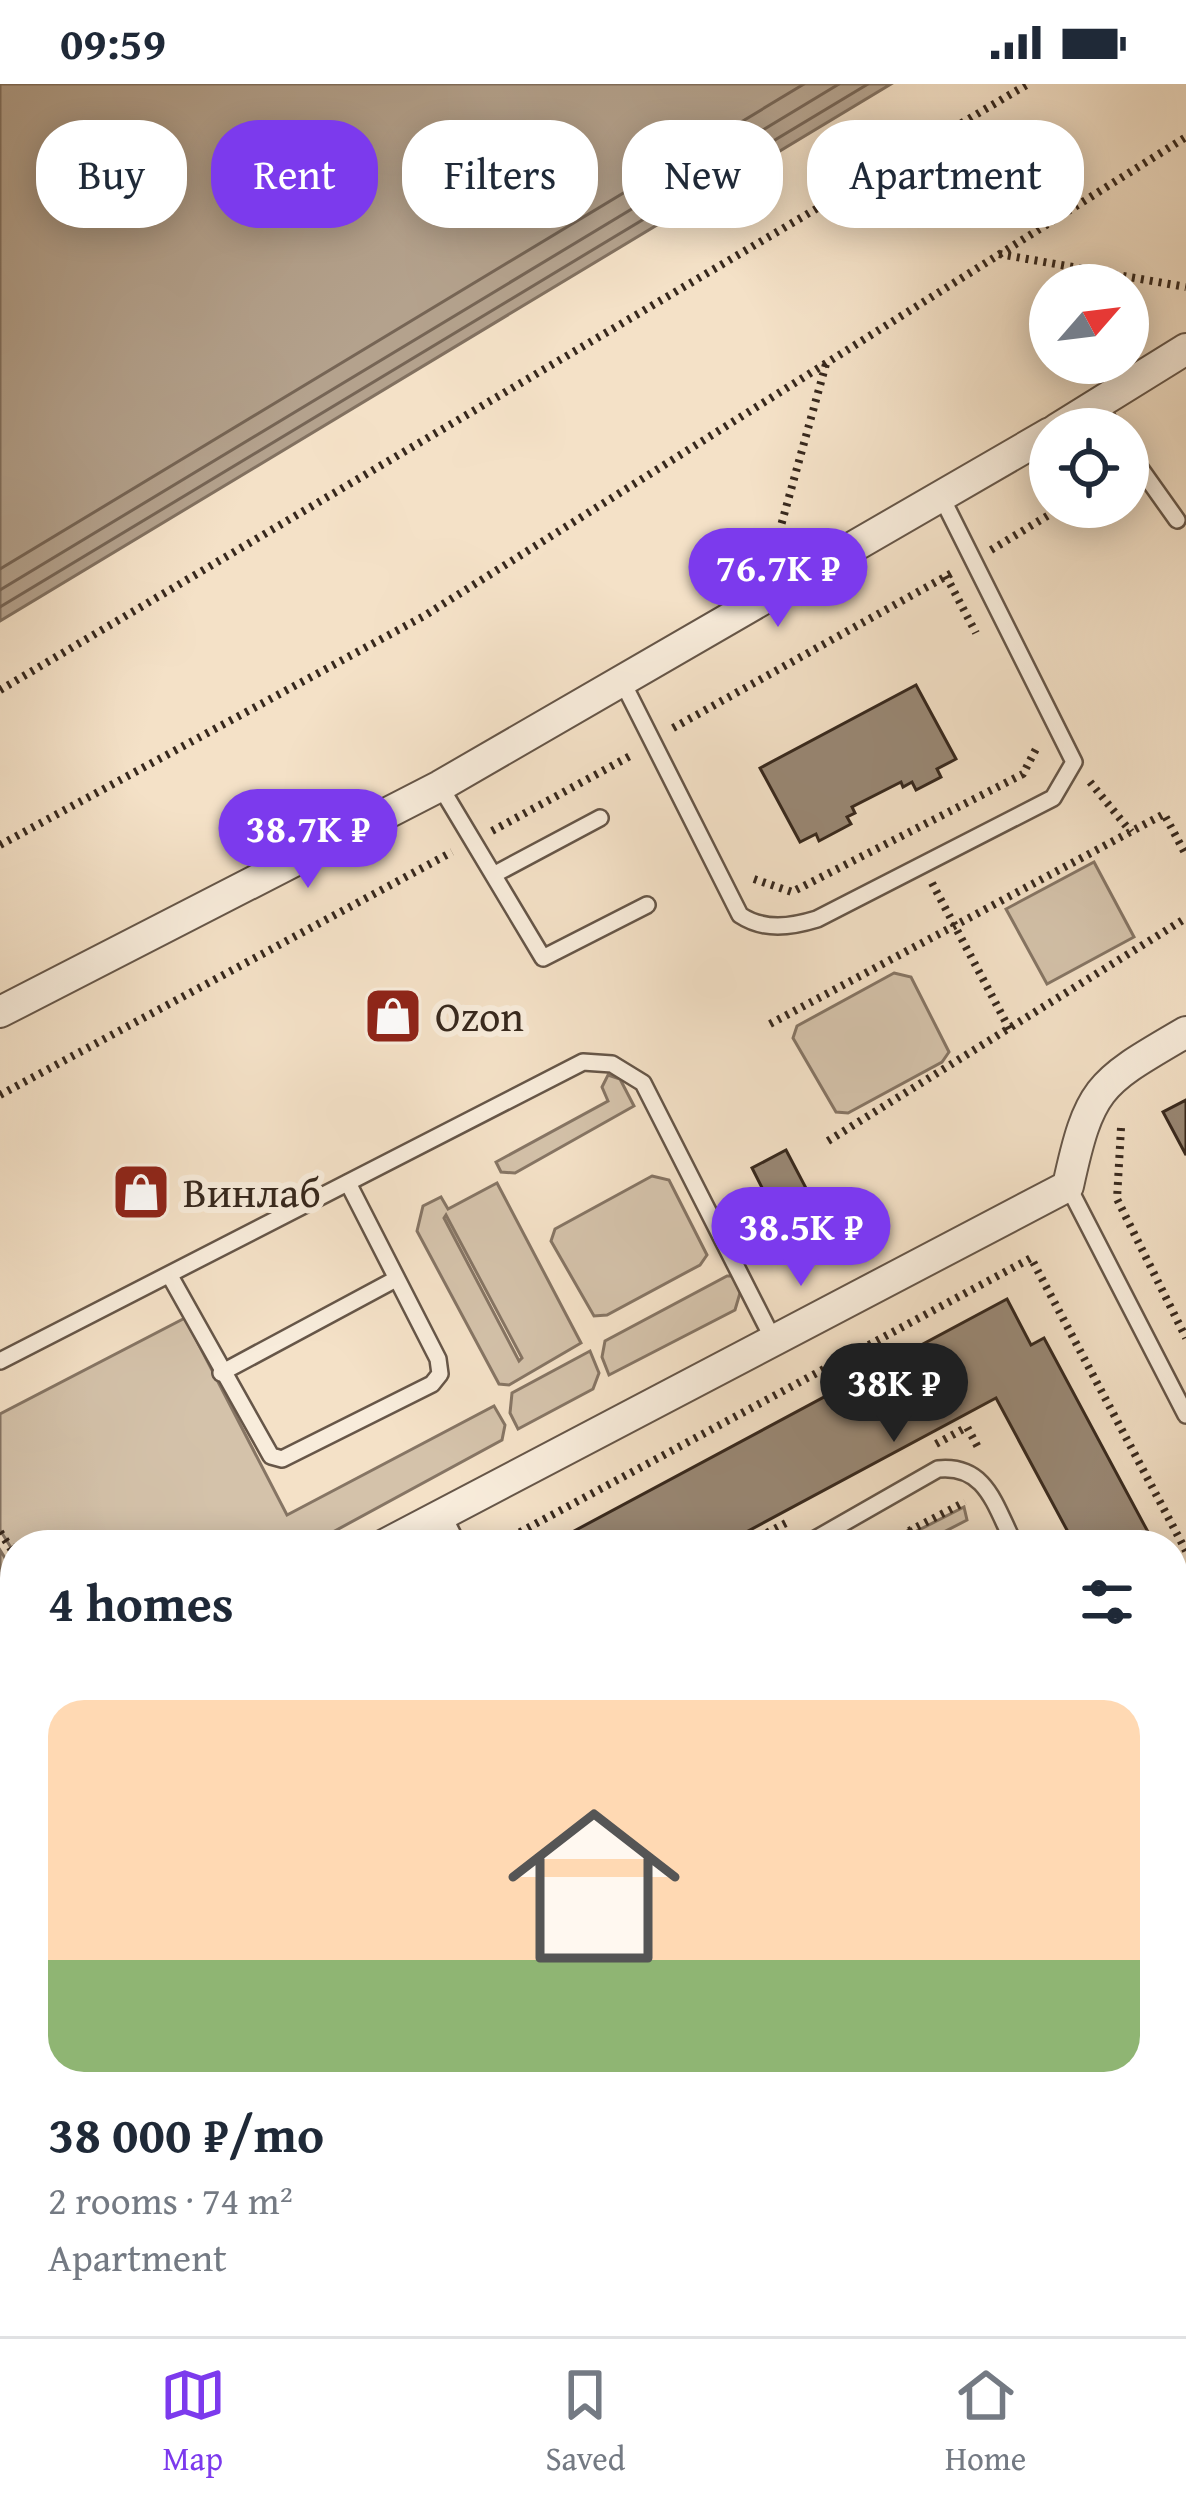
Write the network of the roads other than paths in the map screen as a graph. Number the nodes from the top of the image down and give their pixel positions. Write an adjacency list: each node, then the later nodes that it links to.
1 (1186, 349): 2 (street)
2 (1117, 408)
3 (1029, 445): 5 (street)
4 (1149, 481): 6 (lane)
5 (942, 498): 7 (street); 7 (lane)
6 (1177, 520)
7 (622, 681): 8 (street)
8 (440, 786): 10 (lane); 12 (street)
9 (600, 818): 10 (lane)
10 (495, 874): 11 (lane)
11 (647, 905)
12 (0, 1012)
13 (1186, 1032): 15 (street)
14 (348, 1183): 16 (lane); 17 (lane); 18 (lane)
15 (1068, 1186): 18 (street); 21 (lane)
16 (170, 1276): 19 (lane); 20 (lane)
17 (396, 1280): 20 (lane); 20 (lane)
18 (774, 1341): 22 (street)
19 (0, 1360)
20 (221, 1373)
21 (1186, 1415)
22 (443, 1515): 23 (street); 24 (lane)
23 (414, 1530)
24 (450, 1530)
25 (831, 1530): 26 (lane)
26 (1007, 1530)

